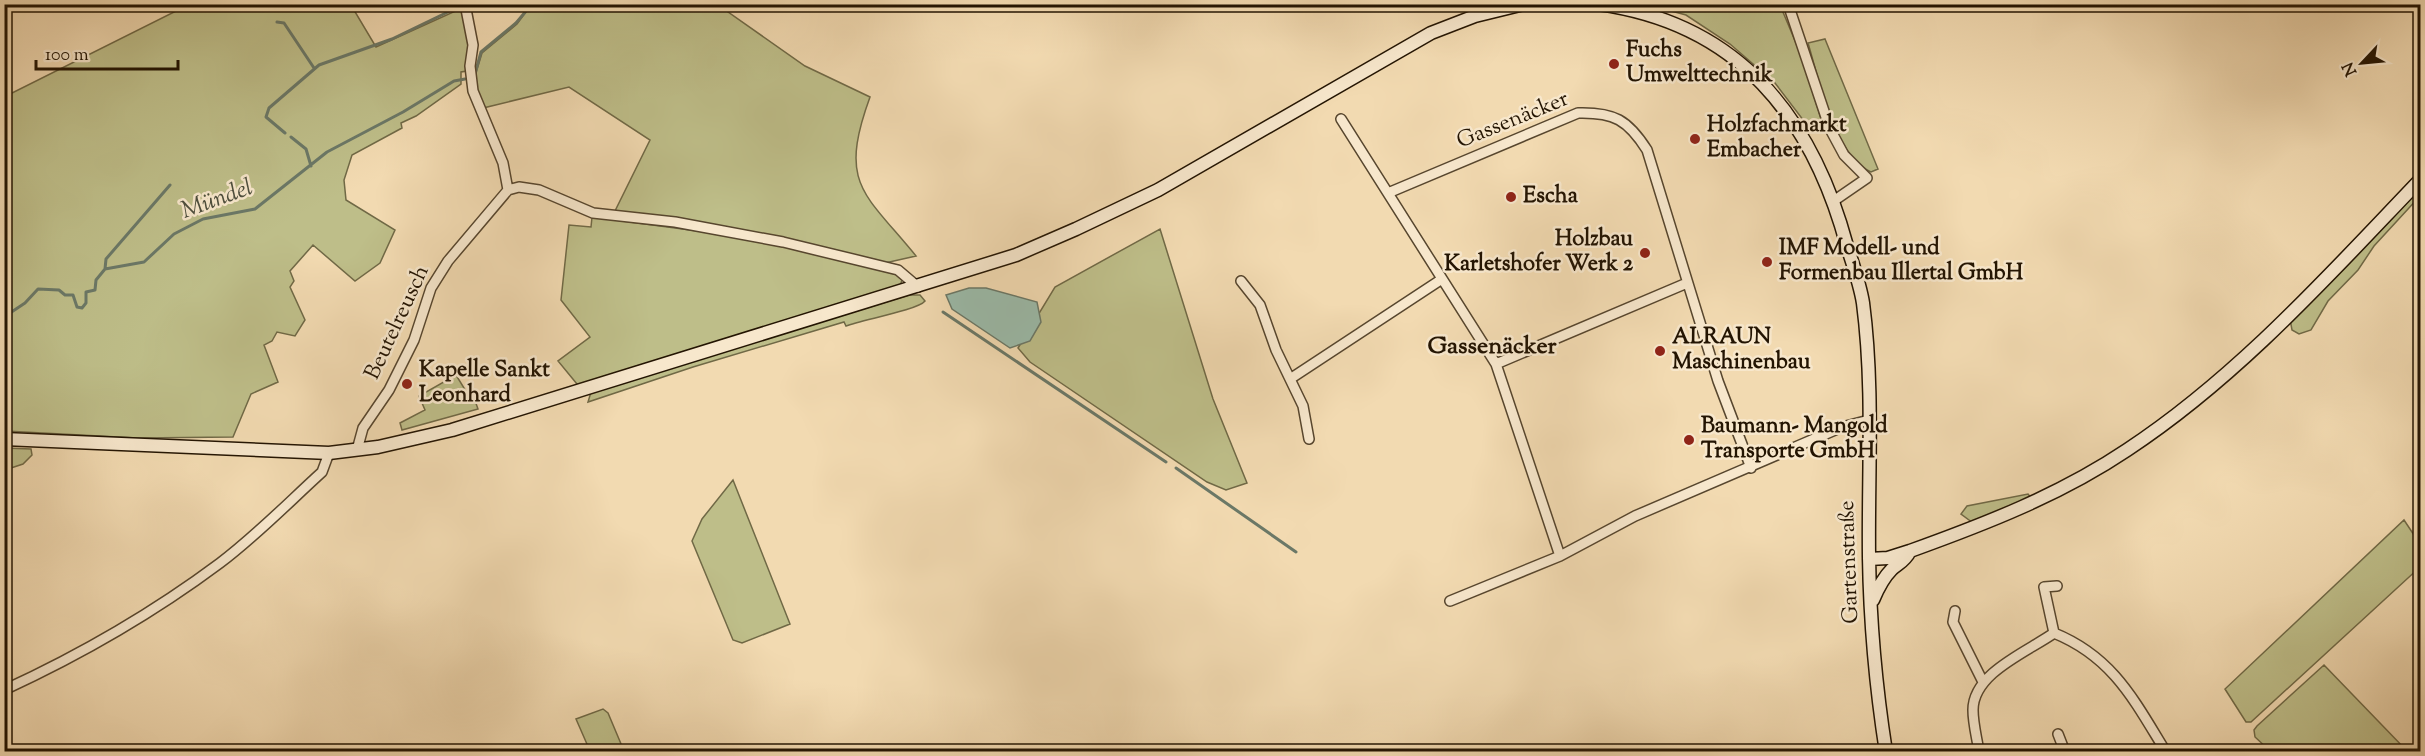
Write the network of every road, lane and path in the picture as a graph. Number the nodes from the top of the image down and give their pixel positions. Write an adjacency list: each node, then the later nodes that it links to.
1 (465, 4): 7 (street)
2 (1524, 4): 13 (main road)
3 (1598, 4): 9 (main road, Gartenstraße)
4 (1788, 4): 9 (street)
5 (1341, 119): 8 (street)
6 (2421, 180): 22 (main road)
7 (508, 190): 13 (street); 19 (street, Beutelreusch)
8 (1388, 193): 10 (street); 12 (street, Gassenäcker)
9 (1835, 200): 16 (main road, Gartenstraße)
10 (1442, 279): 14 (street); 15 (street)
11 (1241, 281): 15 (street)
12 (1687, 283): 14 (street); 21 (street, Gassenäcker)
13 (918, 287): 19 (main road)
14 (1497, 364): 23 (street)
15 (1290, 379): 18 (street)
16 (1869, 420): 21 (street); 24 (main road, Gartenstraße)
17 (4, 439): 20 (main road)
18 (1309, 439)
19 (357, 450): 20 (main road)
20 (329, 453): 31 (street)
21 (1751, 468): 23 (street)
22 (1910, 551): 24 (main road); 27 (main road)
23 (1560, 556): 26 (street)
24 (1869, 559): 27 (main road, Gartenstraße)
25 (2057, 586): 29 (street)
26 (1450, 600)
27 (1872, 604): 33 (main road, Gartenstraße)
28 (1955, 611): 30 (street)
29 (2054, 633): 30 (street); 36 (street)
30 (1983, 682): 34 (street)
31 (4, 690)
32 (2058, 734): 35 (street)
33 (1886, 752)
34 (1979, 752)
35 (2065, 752)
36 (2166, 752)

